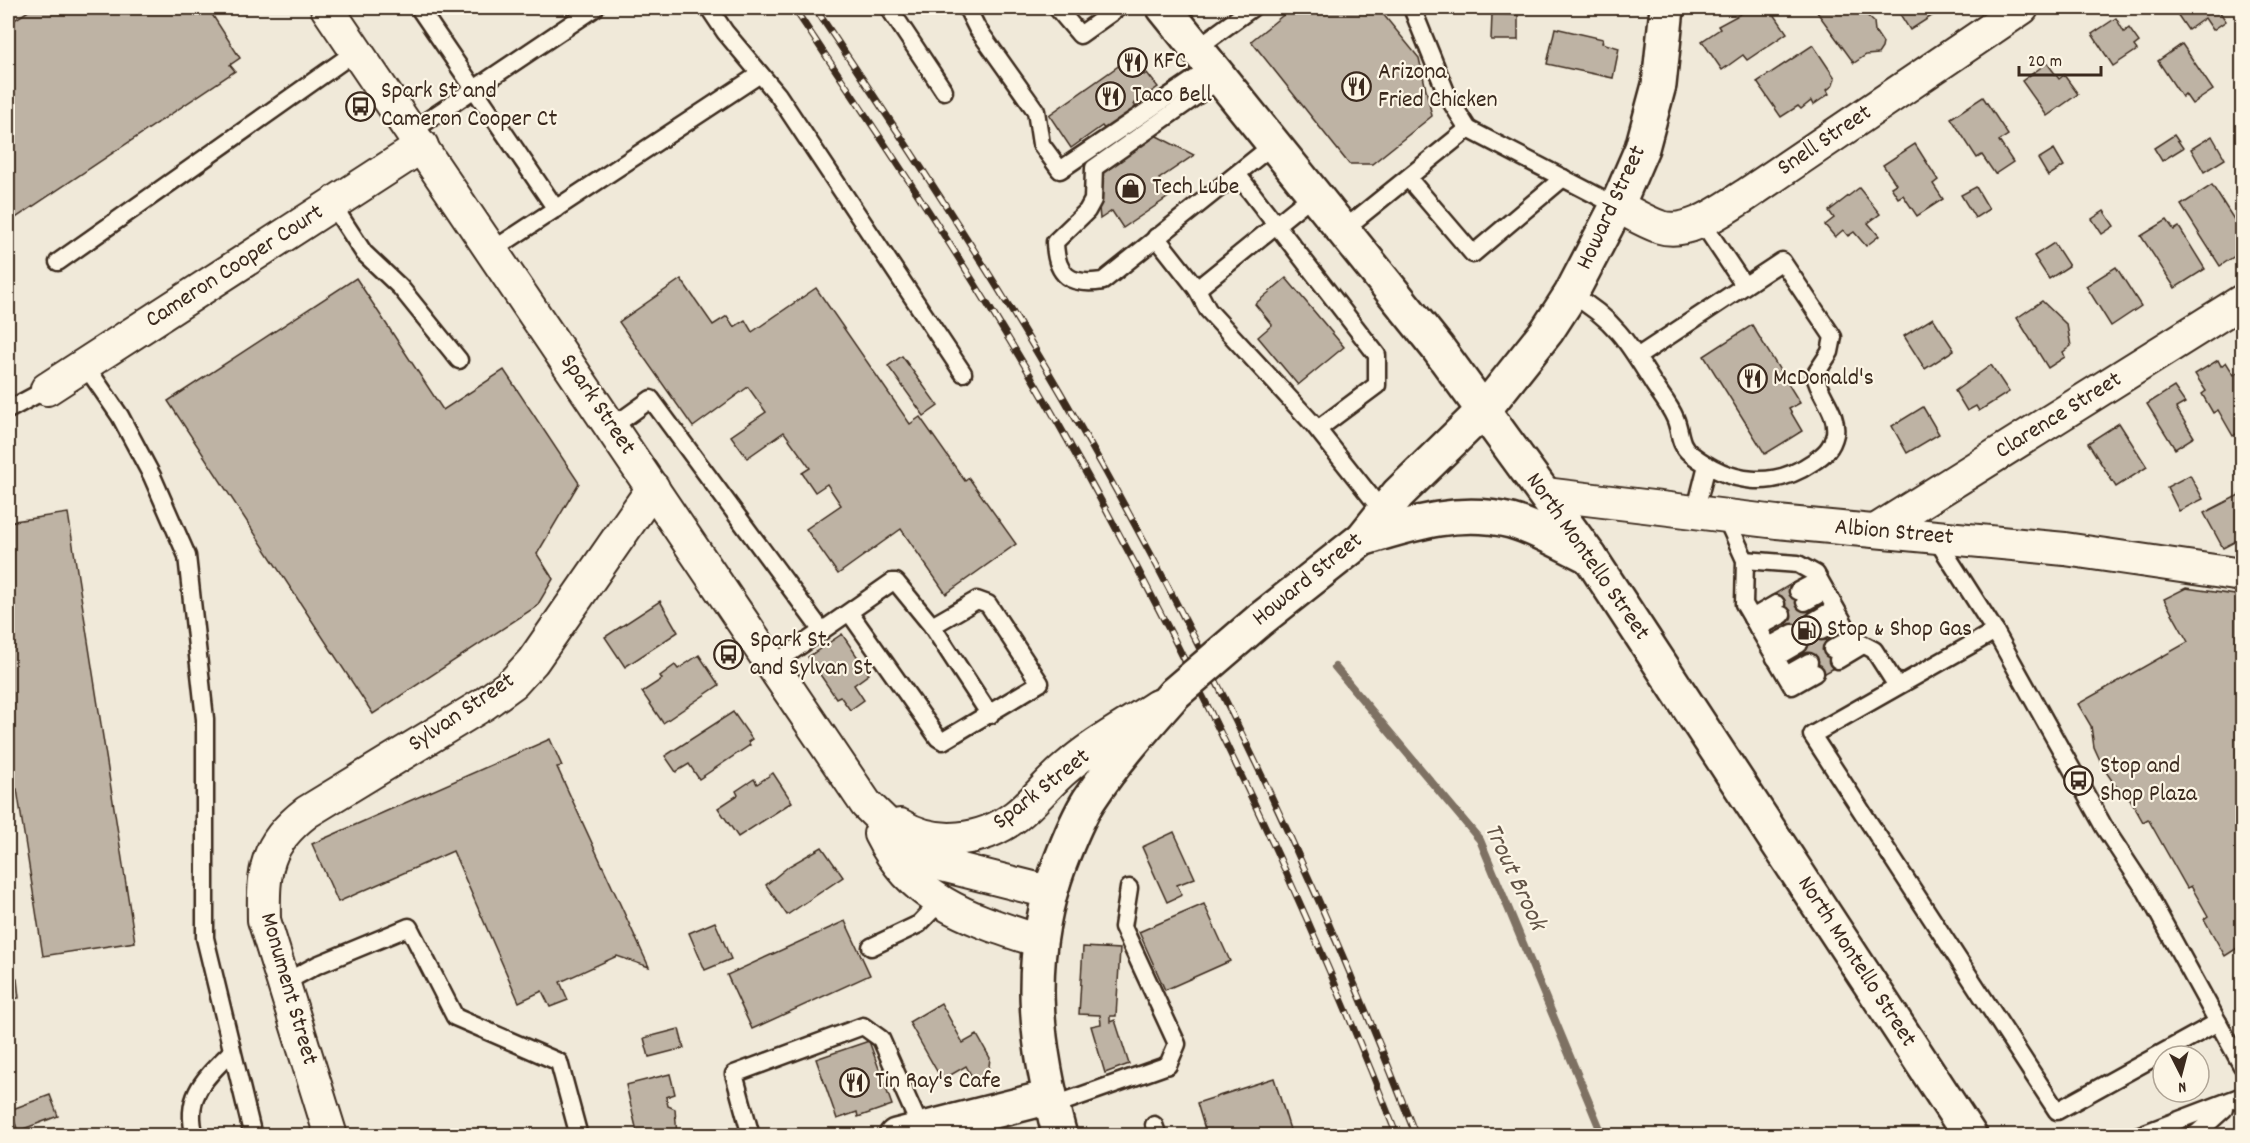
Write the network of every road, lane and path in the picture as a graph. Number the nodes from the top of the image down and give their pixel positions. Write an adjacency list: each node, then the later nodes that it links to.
1 (327, 8): 14 (street, Spark Street)
2 (419, 8): 17 (lane)
3 (595, 8): 17 (lane)
4 (709, 8): 16 (lane)
5 (889, 8): 18 (lane)
6 (967, 8): 15 (lane)
7 (1057, 8): 8 (lane)
8 (1118, 8)
9 (1164, 8): 15 (main road, North Montello Street)
10 (1252, 8): 15 (lane)
11 (1412, 8): 19 (lane)
12 (1667, 8): 27 (main road, Howard Street)
13 (2022, 8): 29 (street, Snell Street)
14 (355, 52): 20 (street, Spark Street); 34 (lane)
15 (1210, 64): 21 (main road, North Montello Street); 32 (lane)
16 (760, 74): 28 (lane); 42 (lane)
17 (474, 89): 20 (lane); 28 (lane)
18 (944, 91)
19 (1468, 129): 23 (lane); 24 (lane)
20 (417, 138): 26 (street, Cameron Cooper Court); 33 (street, Spark Street)
21 (1274, 144): 22 (lane); 25 (main road, North Montello Street)
22 (1237, 174): 30 (lane); 32 (lane)
23 (1408, 177): 24 (lane); 31 (lane)
24 (1563, 178): 27 (lane)
25 (1314, 194): 30 (lane); 31 (main road, North Montello Street)
26 (332, 204): 40 (lane); 41 (street, Cameron Cooper Court)
27 (1617, 206): 29 (street, Snell Street); 37 (main road, Howard Street)
28 (556, 209): 33 (lane)
29 (1701, 221): 35 (lane)
30 (1275, 224): 36 (lane); 47 (lane)
31 (1343, 230): 45 (main road, North Montello Street)
32 (1156, 237): 36 (lane)
33 (493, 250): 46 (street, Spark Street)
34 (58, 262)
35 (1744, 285): 39 (lane); 48 (lane)
36 (1197, 289): 47 (lane)
37 (1571, 294): 39 (lane); 45 (main road, Howard Street)
38 (2242, 301): 53 (street, Clarence Street)
39 (1637, 357): 48 (lane)
40 (459, 360)
41 (85, 364): 43 (street, Cameron Cooper Court); 87 (lane)
42 (963, 373)
43 (47, 389): 44 (lane)
44 (8, 410)
45 (1484, 410): 50 (main road, North Montello Street); 51 (main road, Howard Street)
46 (612, 427): 49 (street, Spark Street); 67 (lane)
47 (1318, 429): 51 (lane)
48 (1707, 465): 52 (lane)
49 (653, 488): 73 (street, Spark Street); 79 (street, Sylvan Street)
50 (1545, 494): 52 (street, Albion Street); 56 (main road, North Montello Street)
51 (1383, 512): 55 (main road, Howard Street)
52 (1710, 514): 53 (street, Albion Street); 57 (lane)
53 (1875, 531): 54 (street, Albion Street)
54 (1935, 537): 58 (street, Albion Street); 68 (lane)
55 (1362, 538): 56 (main road); 76 (main road, Howard Street, bridge)
56 (1590, 557): 97 (main road, North Montello Street)
57 (1745, 560): 59 (lane); 64 (lane)
58 (2242, 575)
59 (1822, 585): 60 (lane); 63 (lane)
60 (1802, 597)
61 (1779, 610): 64 (lane)
62 (849, 612): 65 (lane); 67 (lane); 77 (lane)
63 (1838, 614): 66 (lane); 70 (lane)
64 (1755, 623): 71 (lane)
65 (932, 626): 77 (lane); 77 (lane)
66 (1818, 626)
67 (822, 631): 73 (lane)
68 (1995, 631): 75 (lane); 86 (lane)
69 (1796, 638): 71 (lane)
70 (1857, 642): 72 (lane); 75 (lane)
71 (1772, 652): 74 (lane)
72 (1835, 654)
73 (772, 665): 78 (street, Spark Street)
74 (1812, 667)
75 (1897, 686): 86 (lane)
76 (1175, 693): 78 (street, Spark Street); 81 (main road, Howard Street)
77 (990, 715)
78 (866, 804): 81 (street, Spark Street); 82 (street, Spark Street)
79 (276, 841): 85 (street, Monument Street)
80 (1129, 888): 90 (lane)
81 (1049, 892): 83 (main road, Howard Street)
82 (939, 903): 83 (street, Spark Street); 84 (lane)
83 (1039, 941): 90 (main road, Howard Street)
84 (871, 947)
85 (282, 984): 94 (street, Monument Street); 95 (lane)
86 (2218, 1022): 88 (lane)
87 (232, 1051): 92 (lane); 93 (lane)
88 (2242, 1066)
89 (2237, 1099): 98 (lane); 99 (lane)
90 (1054, 1113): 91 (main road)
91 (909, 1132): 96 (lane)
92 (195, 1136)
93 (253, 1136)
94 (331, 1136)
95 (579, 1136)
96 (750, 1136)
97 (1970, 1136)
98 (2137, 1136)
99 (2194, 1136)

